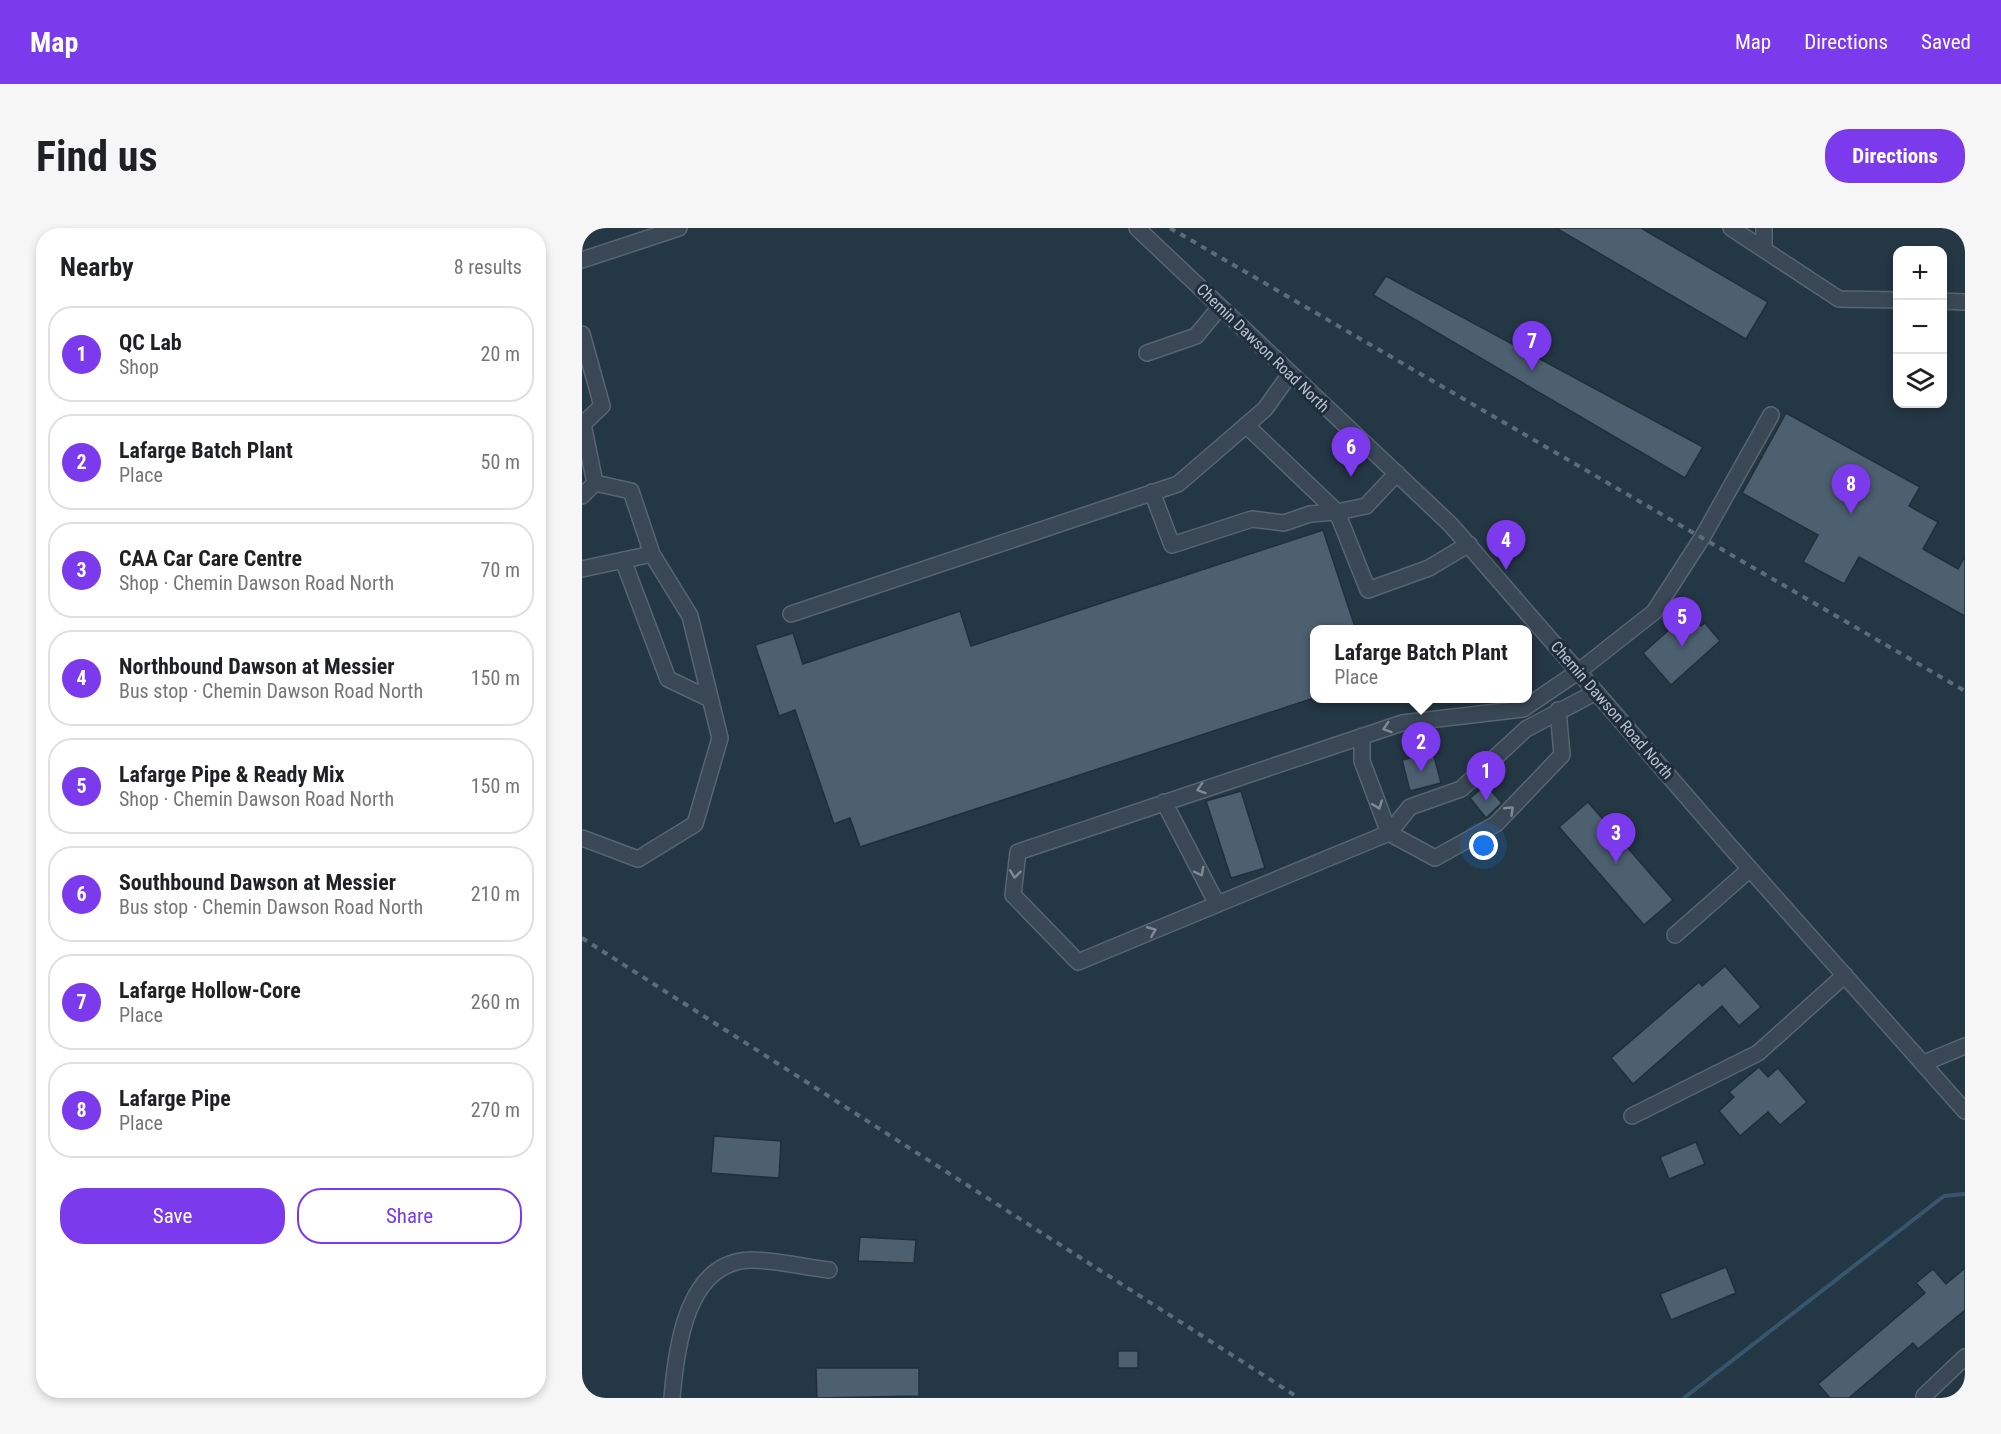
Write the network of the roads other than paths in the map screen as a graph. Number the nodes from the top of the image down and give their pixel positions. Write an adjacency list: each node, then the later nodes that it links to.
1 (679, 228): 6 (street)
2 (1137, 228): 10 (street, Chemin Dawson Road North)
3 (1731, 228): 5 (street)
4 (1764, 228): 5 (street)
5 (1764, 249): 7 (street)
6 (582, 261)
7 (1893, 300)
8 (1947, 301): 9 (street)
9 (1965, 302)
10 (1220, 307): 12 (street); 13 (street, Chemin Dawson Road North)
11 (582, 334): 15 (street)
12 (1147, 353)
13 (1290, 374): 16 (street); 17 (street, Chemin Dawson Road North)
14 (1771, 415): 27 (street)
15 (583, 423): 18 (street)
16 (1246, 425): 19 (street); 21 (street)
17 (1396, 473): 21 (street); 22 (street, Chemin Dawson Road North)
18 (595, 483): 20 (street); 23 (street)
19 (1152, 492): 21 (street); 26 (street)
20 (582, 496)
21 (1337, 512): 22 (street)
22 (1468, 544): 27 (street, Chemin Dawson Road North)
23 (652, 554): 24 (street); 29 (street)
24 (623, 560): 25 (street); 29 (street)
25 (582, 569)
26 (791, 614)
27 (1579, 671): 28 (street, Chemin Dawson Road North); 30 (street, one-way to 30)
28 (1596, 692): 32 (street); 37 (street, Chemin Dawson Road North)
29 (710, 699): 36 (street)
30 (1532, 703)
31 (1532, 703): 33 (street, one-way to 33)
32 (1558, 710): 35 (street); 35 (street, one-way to 32)
33 (1362, 736): 34 (street, one-way to 34); 35 (street, one-way to 35)
34 (1164, 802): 38 (street, one-way to 38); 38 (street, one-way to 38)
35 (1389, 833): 38 (street)
36 (582, 838)
37 (1750, 869): 39 (street); 40 (street, Chemin Dawson Road North)
38 (1217, 904)
39 (1675, 935)
40 (1845, 975): 42 (street, Chemin Dawson Road North); 44 (street)
41 (1965, 1046): 42 (street)
42 (1923, 1063): 43 (street, Chemin Dawson Road North)
43 (1965, 1111)
44 (1632, 1116)
45 (829, 1270): 48 (street)
46 (1965, 1357): 47 (street)
47 (1924, 1396)
48 (672, 1398)

